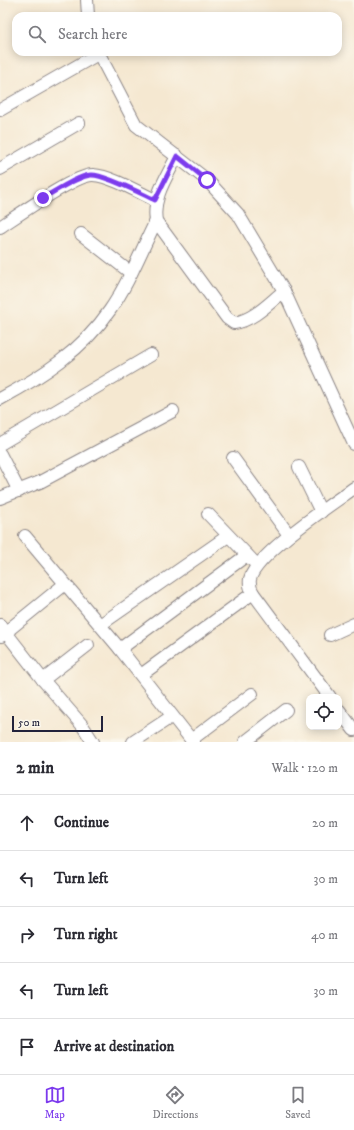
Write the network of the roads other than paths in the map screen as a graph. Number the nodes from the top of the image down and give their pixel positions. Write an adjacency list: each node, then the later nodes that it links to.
1 (87, 0): 2 (street)
2 (88, 12)
3 (93, 56): 5 (street)
4 (100, 56): 7 (street)
5 (0, 110)
6 (79, 123): 8 (street)
7 (177, 156): 9 (street); 14 (street)
8 (2, 164)
9 (155, 200): 10 (street); 11 (street)
10 (156, 221): 13 (street); 14 (street)
11 (0, 227)
12 (81, 234): 13 (street)
13 (131, 272): 16 (street)
14 (284, 291): 19 (street)
15 (151, 355): 18 (street)
16 (0, 399)
17 (173, 411): 24 (street)
18 (0, 444)
19 (354, 444)
20 (0, 454): 24 (street)
21 (233, 458): 28 (street)
22 (299, 467): 26 (street)
23 (354, 488): 26 (street)
24 (19, 491): 25 (street)
25 (0, 498)
26 (321, 512): 28 (street)
27 (208, 514): 30 (street)
28 (289, 535): 32 (street)
29 (25, 536): 33 (street)
30 (228, 536): 31 (street); 36 (street)
31 (247, 555): 32 (street); 40 (street)
32 (258, 566): 34 (street)
33 (65, 584): 36 (street); 37 (street)
34 (253, 594): 41 (street); 44 (street)
35 (354, 624): 38 (street)
36 (100, 625): 40 (street)
37 (2, 631): 42 (street)
38 (330, 635)
39 (88, 645): 42 (street)
40 (120, 649): 41 (street)
41 (141, 675): 47 (street)
42 (43, 680): 50 (street)
43 (252, 694): 49 (street)
44 (328, 694)
45 (286, 710): 52 (street)
46 (342, 714): 48 (street)
47 (172, 717): 49 (street); 51 (street)
48 (354, 730)
49 (192, 741)
50 (94, 742)
51 (133, 742)
52 (245, 742)

